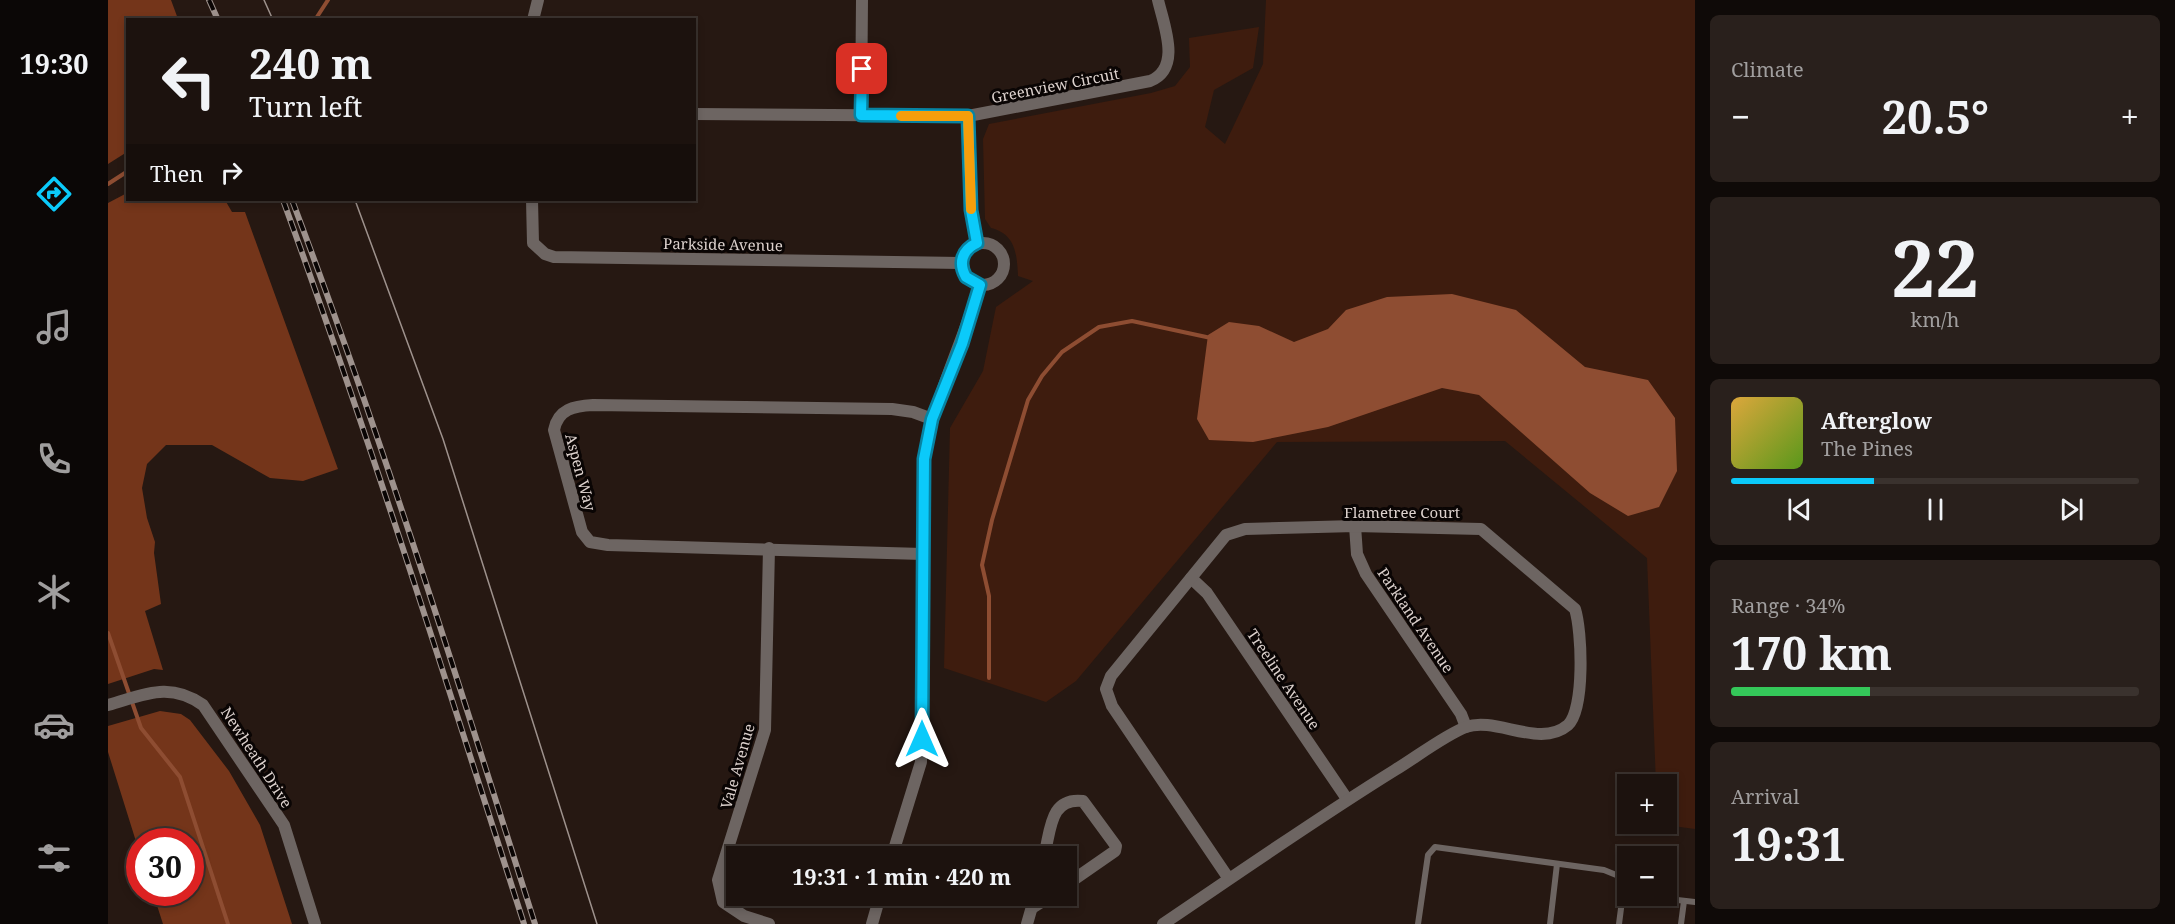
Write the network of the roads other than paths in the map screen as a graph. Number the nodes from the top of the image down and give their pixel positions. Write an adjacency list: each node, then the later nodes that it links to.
1 (538, 0): 4 (street)
2 (862, 0): 6 (street)
3 (1158, 0): 7 (street, Greenview Circuit)
4 (534, 18)
5 (696, 114): 6 (street, Greenview Circuit)
6 (861, 115): 7 (street, Greenview Circuit)
7 (968, 116): 9 (street)
8 (531, 201): 10 (street, Parkside Avenue)
9 (977, 243): 10 (street); 11 (street)
10 (961, 263): 11 (street)
11 (980, 285): 12 (street)
12 (932, 419): 14 (street, Aspen Way); 15 (street)
13 (1354, 526): 16 (street, Flametree Court); 18 (street, Parkland Avenue); 18 (street, Flametree Court)
14 (769, 548): 15 (street, Aspen Way); 34 (street, Vale Avenue)
15 (922, 554): 20 (street)
16 (1191, 578): 19 (street, Treeline Avenue); 25 (street, Flametree Court)
17 (108, 705): 33 (street, Newheath Drive)
18 (1466, 727): 19 (street)
19 (1347, 800): 25 (street)
20 (895, 846)
21 (1047, 846): 24 (street)
22 (1557, 864): 23 (lane); 38 (lane); 39 (lane)
23 (1617, 875)
24 (1077, 878)
25 (1229, 879): 37 (street)
26 (1677, 900): 27 (lane)
27 (1684, 901): 28 (lane); 41 (lane)
28 (1695, 902)
29 (877, 906): 35 (street)
30 (1035, 906): 32 (street)
31 (1622, 906): 40 (lane)
32 (1032, 908): 36 (street)
33 (315, 924)
34 (769, 924)
35 (872, 924)
36 (1027, 924)
37 (1163, 924)
38 (1419, 924)
39 (1550, 924)
40 (1619, 924)
41 (1681, 924)

